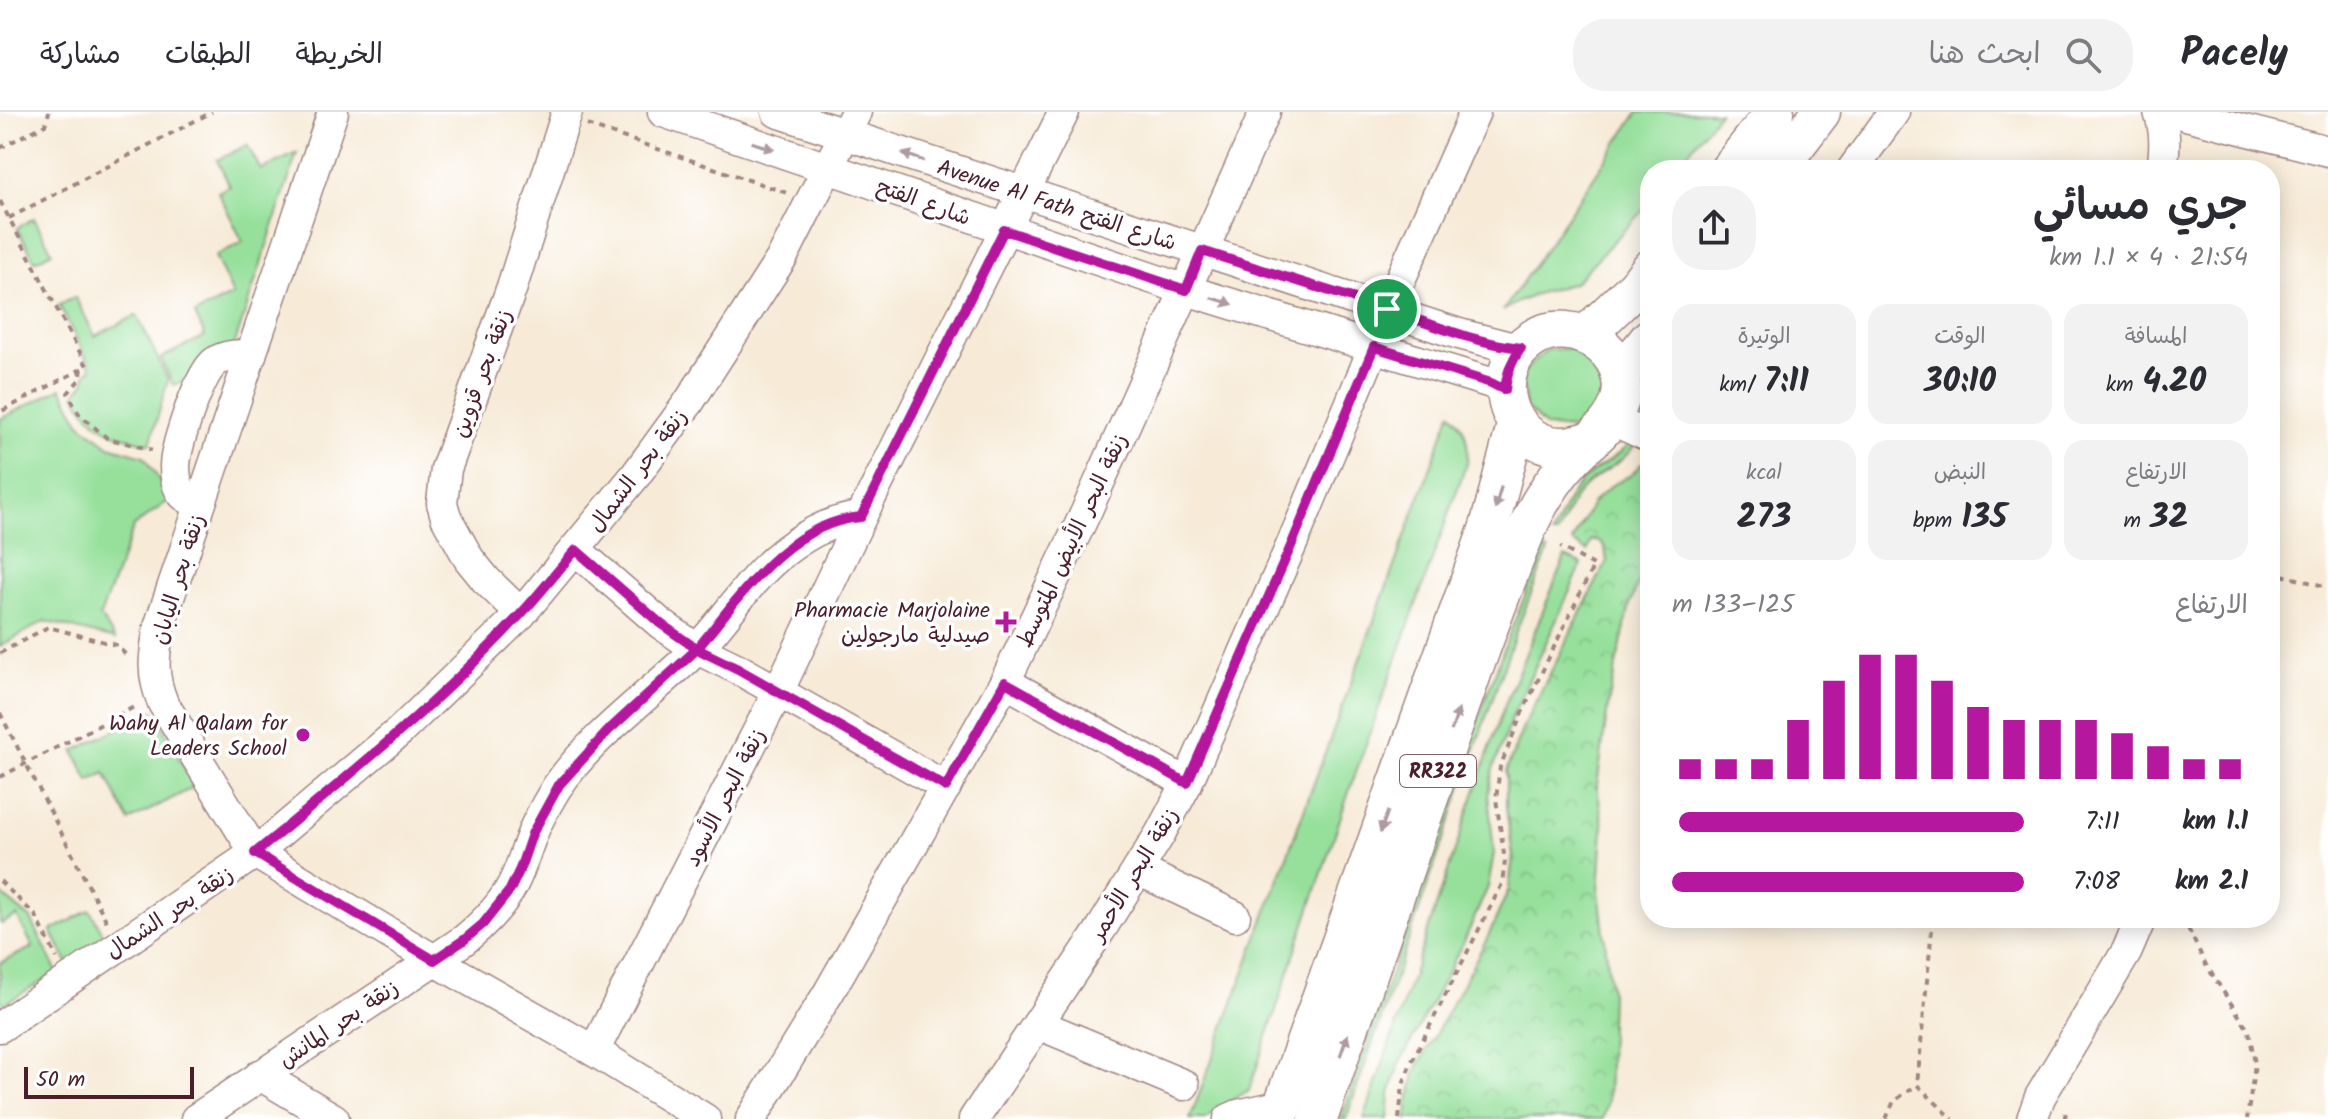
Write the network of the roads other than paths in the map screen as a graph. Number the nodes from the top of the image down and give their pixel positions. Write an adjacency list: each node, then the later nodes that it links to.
1 (333, 112): 42 (street, زنقة بحر اليابان)
2 (567, 112): 36 (street, زنقة بحر قزوين)
3 (663, 112): 19 (street, شارع الفتح, one-way to 19)
4 (777, 112): 13 (street, Avenue Al Fath شارع الفتح)
5 (1064, 112): 20 (street, زنقة البحر الأسود)
6 (1265, 112): 22 (street, زنقة البحر الأبيض المتوسط)
7 (1475, 112): 25 (street)
8 (1775, 112): 15 (main road)
9 (1821, 112): 16 (main road)
10 (1894, 112): 17 (street)
11 (2159, 112): 18 (street)
12 (2174, 112): 14 (street)
13 (850, 123): 19 (street, زنقة بحر الشمال); 20 (street, Avenue Al Fath شارع الفتح, one-way to 13)
14 (2328, 151)
15 (1737, 160)
16 (1785, 160)
17 (1859, 160)
18 (2162, 160)
19 (827, 167): 21 (street, شارع الفتح); 35 (street, زنقة بحر الشمال)
20 (1024, 194): 21 (street, زنقة البحر الأسود); 22 (street, Avenue Al Fath شارع الفتح)
21 (1004, 230): 24 (street, شارع الفتح); 34 (street, زنقة البحر الأسود)
22 (1202, 251): 24 (street, زنقة البحر الأبيض المتوسط); 25 (street, Avenue Al Fath شارع الفتح)
23 (1640, 282): 26 (main road)
24 (1186, 290): 27 (street, شارع الفتح, one-way to 27); 38 (street, زنقة البحر الأبيض المتوسط)
25 (1387, 309): 28 (street, Avenue Al Fath شارع الفتح)
26 (1586, 335): 28 (main road); 30 (main road)
27 (1374, 347): 31 (street, شارع الفتح); 40 (street, زنقة البحر الأحمر)
28 (1521, 348): 31 (main road, RR322)
29 (1640, 350): 30 (main road, RR322)
30 (1620, 375): 32 (main road, RR322)
31 (1511, 406): 32 (main road); 52 (main road, RR322, one-way to 52)
32 (1601, 430): 33 (street); 59 (main road, RR322, one-way to 32)
33 (1640, 436)
34 (861, 517): 37 (street, زنقة بحر المانش); 39 (street, زنقة البحر الأسود)
35 (576, 550): 36 (street, زنقة بحر الشمال); 37 (street)
36 (521, 614): 42 (street, زنقة بحر الشمال)
37 (697, 649): 39 (street); 46 (street, زنقة بحر المانش)
38 (1005, 682): 40 (street); 41 (street, زنقة البحر الأبيض المتوسط)
39 (778, 692): 41 (street); 49 (street, زنقة البحر الأسود)
40 (1187, 783): 43 (street, زنقة البحر الأحمر)
41 (946, 787): 56 (street, زنقة البحر الأبيض المتوسط)
42 (255, 853): 46 (street); 48 (street, زنقة بحر الشمال)
43 (1138, 870): 44 (street); 47 (street, زنقة البحر الأحمر)
44 (1235, 916)
45 (2137, 928): 60 (street)
46 (434, 960): 49 (street); 50 (street, زنقة بحر المانش)
47 (1038, 1024): 51 (street); 57 (street, زنقة البحر الأحمر)
48 (0, 1027)
49 (594, 1051): 55 (street)
50 (260, 1075): 53 (street, زنقة بحر المانش); 54 (street)
51 (1184, 1085)
52 (1280, 1112): 58 (street)
53 (196, 1119)
54 (334, 1119)
55 (705, 1119)
56 (751, 1119)
57 (974, 1119)
58 (1229, 1119)
59 (1318, 1119)
60 (2032, 1119)

